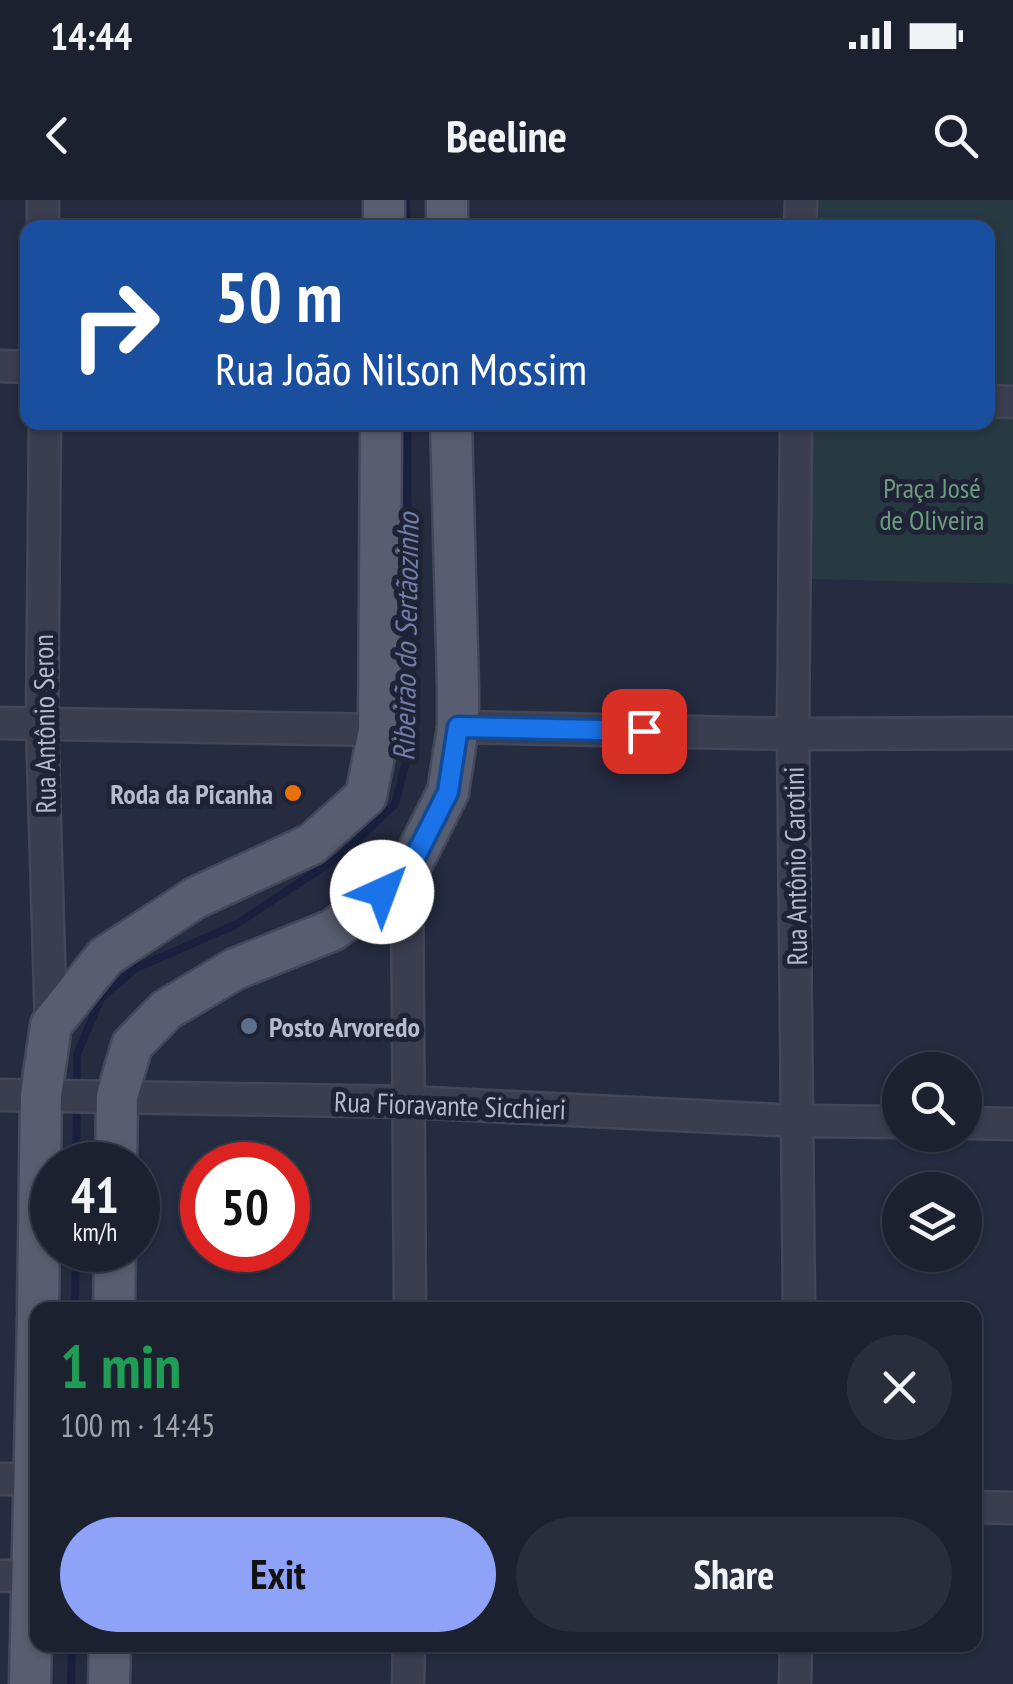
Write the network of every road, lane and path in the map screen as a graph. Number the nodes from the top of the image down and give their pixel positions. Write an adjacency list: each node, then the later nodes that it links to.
1 (45, 430): 6 (street, Rua Antônio Seron)
2 (381, 430): 8 (main road)
3 (451, 430): 7 (main road)
4 (796, 430): 10 (street, Rua Antônio Carotini)
5 (0, 723): 6 (street)
6 (42, 724): 8 (street); 12 (street, Rua Antônio Seron)
7 (458, 727): 10 (street); 11 (main road)
8 (378, 730): 12 (main road)
9 (1013, 733): 10 (street)
10 (793, 734): 17 (street, Rua Antônio Carotini)
11 (407, 873): 15 (main road); 16 (street)
12 (51, 1025): 14 (main road)
13 (0, 1095): 14 (street, Rua Fioravante Sicchieri)
14 (50, 1095): 15 (street, Rua Fioravante Sicchieri); 23 (main road)
15 (103, 1096): 16 (street, Rua Fioravante Sicchieri); 21 (main road)
16 (408, 1102): 17 (street, Rua Fioravante Sicchieri); 25 (street)
17 (798, 1121): 18 (street, Rua Fioravante Sicchieri); 26 (street, Rua Antônio Carotini)
18 (882, 1122)
19 (982, 1123): 20 (street)
20 (1013, 1124)
21 (112, 1142)
22 (115, 1272): 24 (main road)
23 (39, 1302)
24 (114, 1302)
25 (410, 1302)
26 (799, 1302)
27 (30, 1408): 28 (main road)
28 (24, 1479): 31 (main road)
29 (982, 1507): 30 (street)
30 (1013, 1508)
31 (16, 1575): 35 (main road)
32 (110, 1652): 36 (main road)
33 (409, 1652): 37 (street)
34 (796, 1652): 38 (street)
35 (30, 1684)
36 (109, 1684)
37 (408, 1684)
38 (795, 1684)

